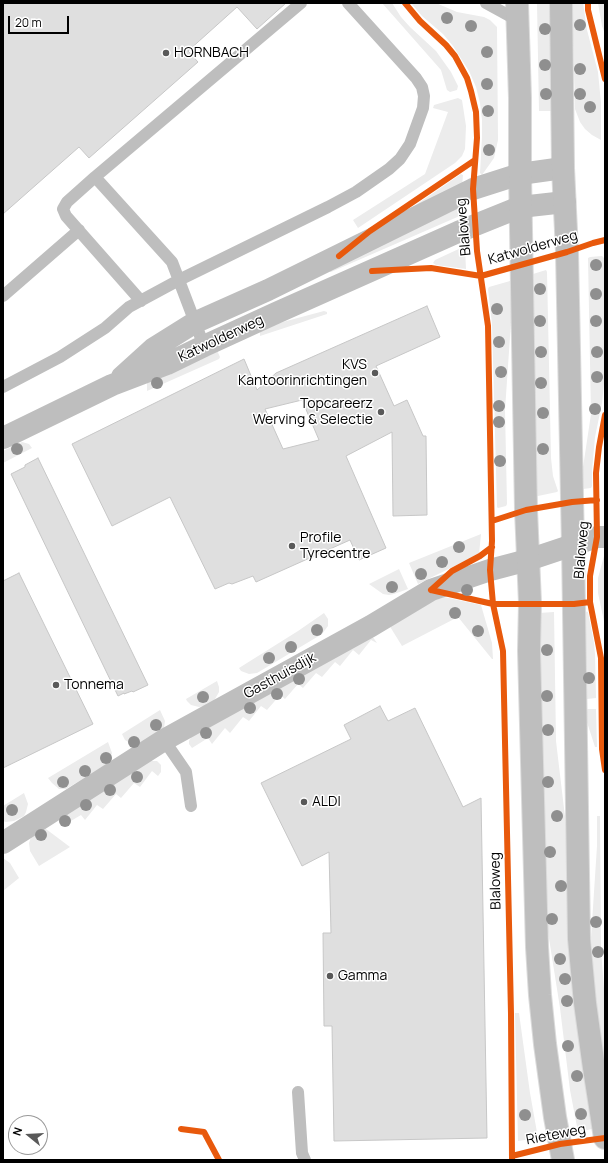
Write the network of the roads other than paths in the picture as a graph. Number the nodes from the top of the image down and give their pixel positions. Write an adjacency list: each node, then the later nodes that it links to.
1 (301, 3): 8 (lane)
2 (348, 3): 12 (lane)
3 (484, 3): 5 (lane)
4 (561, 3): 6 (main road, Blaloweg)
5 (517, 12): 7 (main road)
6 (563, 168): 7 (main road, Katwolderweg); 9 (main road, Blaloweg)
7 (520, 174): 10 (main road); 15 (main road, Katwolderweg)
8 (95, 177): 11 (lane); 12 (lane)
9 (565, 202): 10 (main road, Katwolderweg); 21 (main road, Blaloweg)
10 (520, 207): 16 (main road, Katwolderweg); 22 (main road)
11 (78, 230): 13 (lane); 14 (lane)
12 (179, 280): 14 (lane); 15 (lane)
13 (3, 296)
14 (141, 301): 18 (lane)
15 (194, 323): 16 (lane); 17 (main road, Katwolderweg)
16 (204, 346): 17 (main road, Katwolderweg)
17 (112, 386): 19 (main road, Katwolderweg)
18 (3, 387)
19 (3, 438)
20 (605, 537): 21 (main road, Gasthuisdijk)
21 (573, 546): 22 (main road, Gasthuisdijk); 27 (main road, Blaloweg)
22 (528, 560): 23 (main road, Gasthuisdijk); 29 (main road)
23 (164, 740): 24 (lane); 25 (main road, Gasthuisdijk)
24 (191, 806)
25 (3, 844)
26 (298, 1092): 28 (lane)
27 (605, 1138)
28 (304, 1160)
29 (563, 1160)

